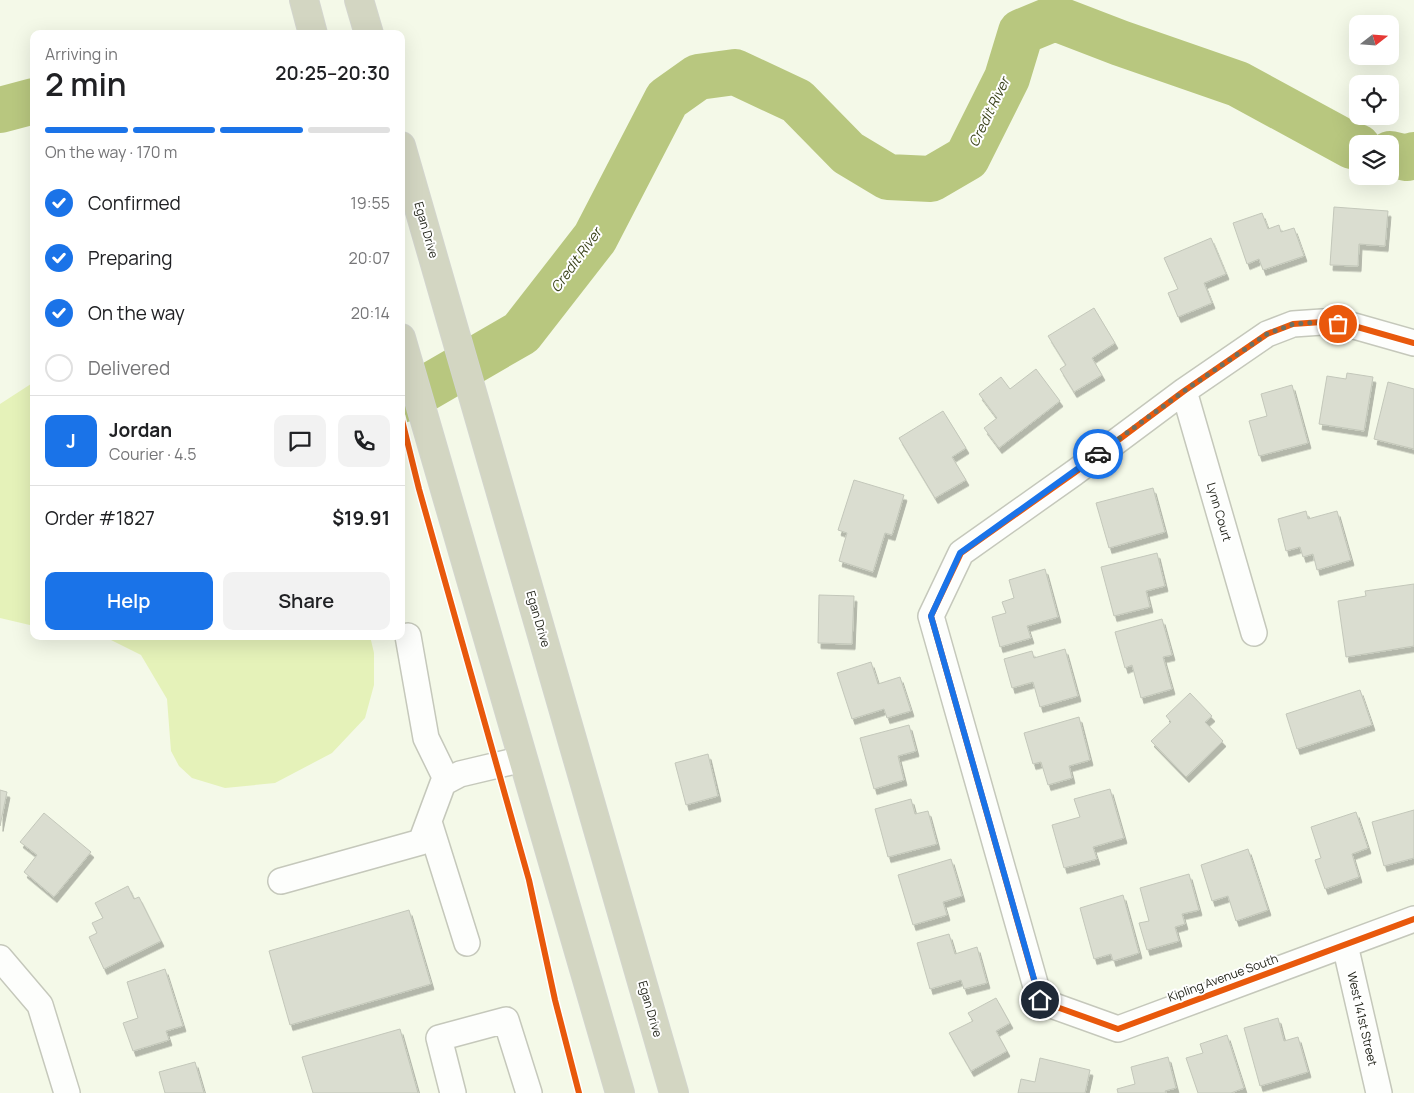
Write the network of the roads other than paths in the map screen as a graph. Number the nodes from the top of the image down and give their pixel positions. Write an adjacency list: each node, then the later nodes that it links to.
1 (304, 0): 3 (highway)
2 (359, 0): 4 (highway)
3 (312, 30)
4 (368, 30)
5 (405, 160): 23 (highway, Egan Drive)
6 (1414, 342): 8 (street)
7 (405, 352): 11 (highway)
8 (1184, 391): 9 (street, Lynn Court); 17 (street, Kipling Avenue South)
9 (1254, 633)
10 (408, 636): 12 (street)
11 (523, 759): 12 (street); 22 (highway)
12 (447, 781): 13 (street)
13 (429, 822): 14 (street); 16 (street)
14 (281, 881)
15 (1414, 919): 17 (street, Kipling Avenue South)
16 (467, 943)
17 (1345, 945): 24 (street, West 141st Street)
18 (0, 958): 19 (street)
19 (68, 1093)
20 (453, 1093): 21 (street)
21 (529, 1093)
22 (620, 1093)
23 (674, 1093)
24 (1379, 1093)

